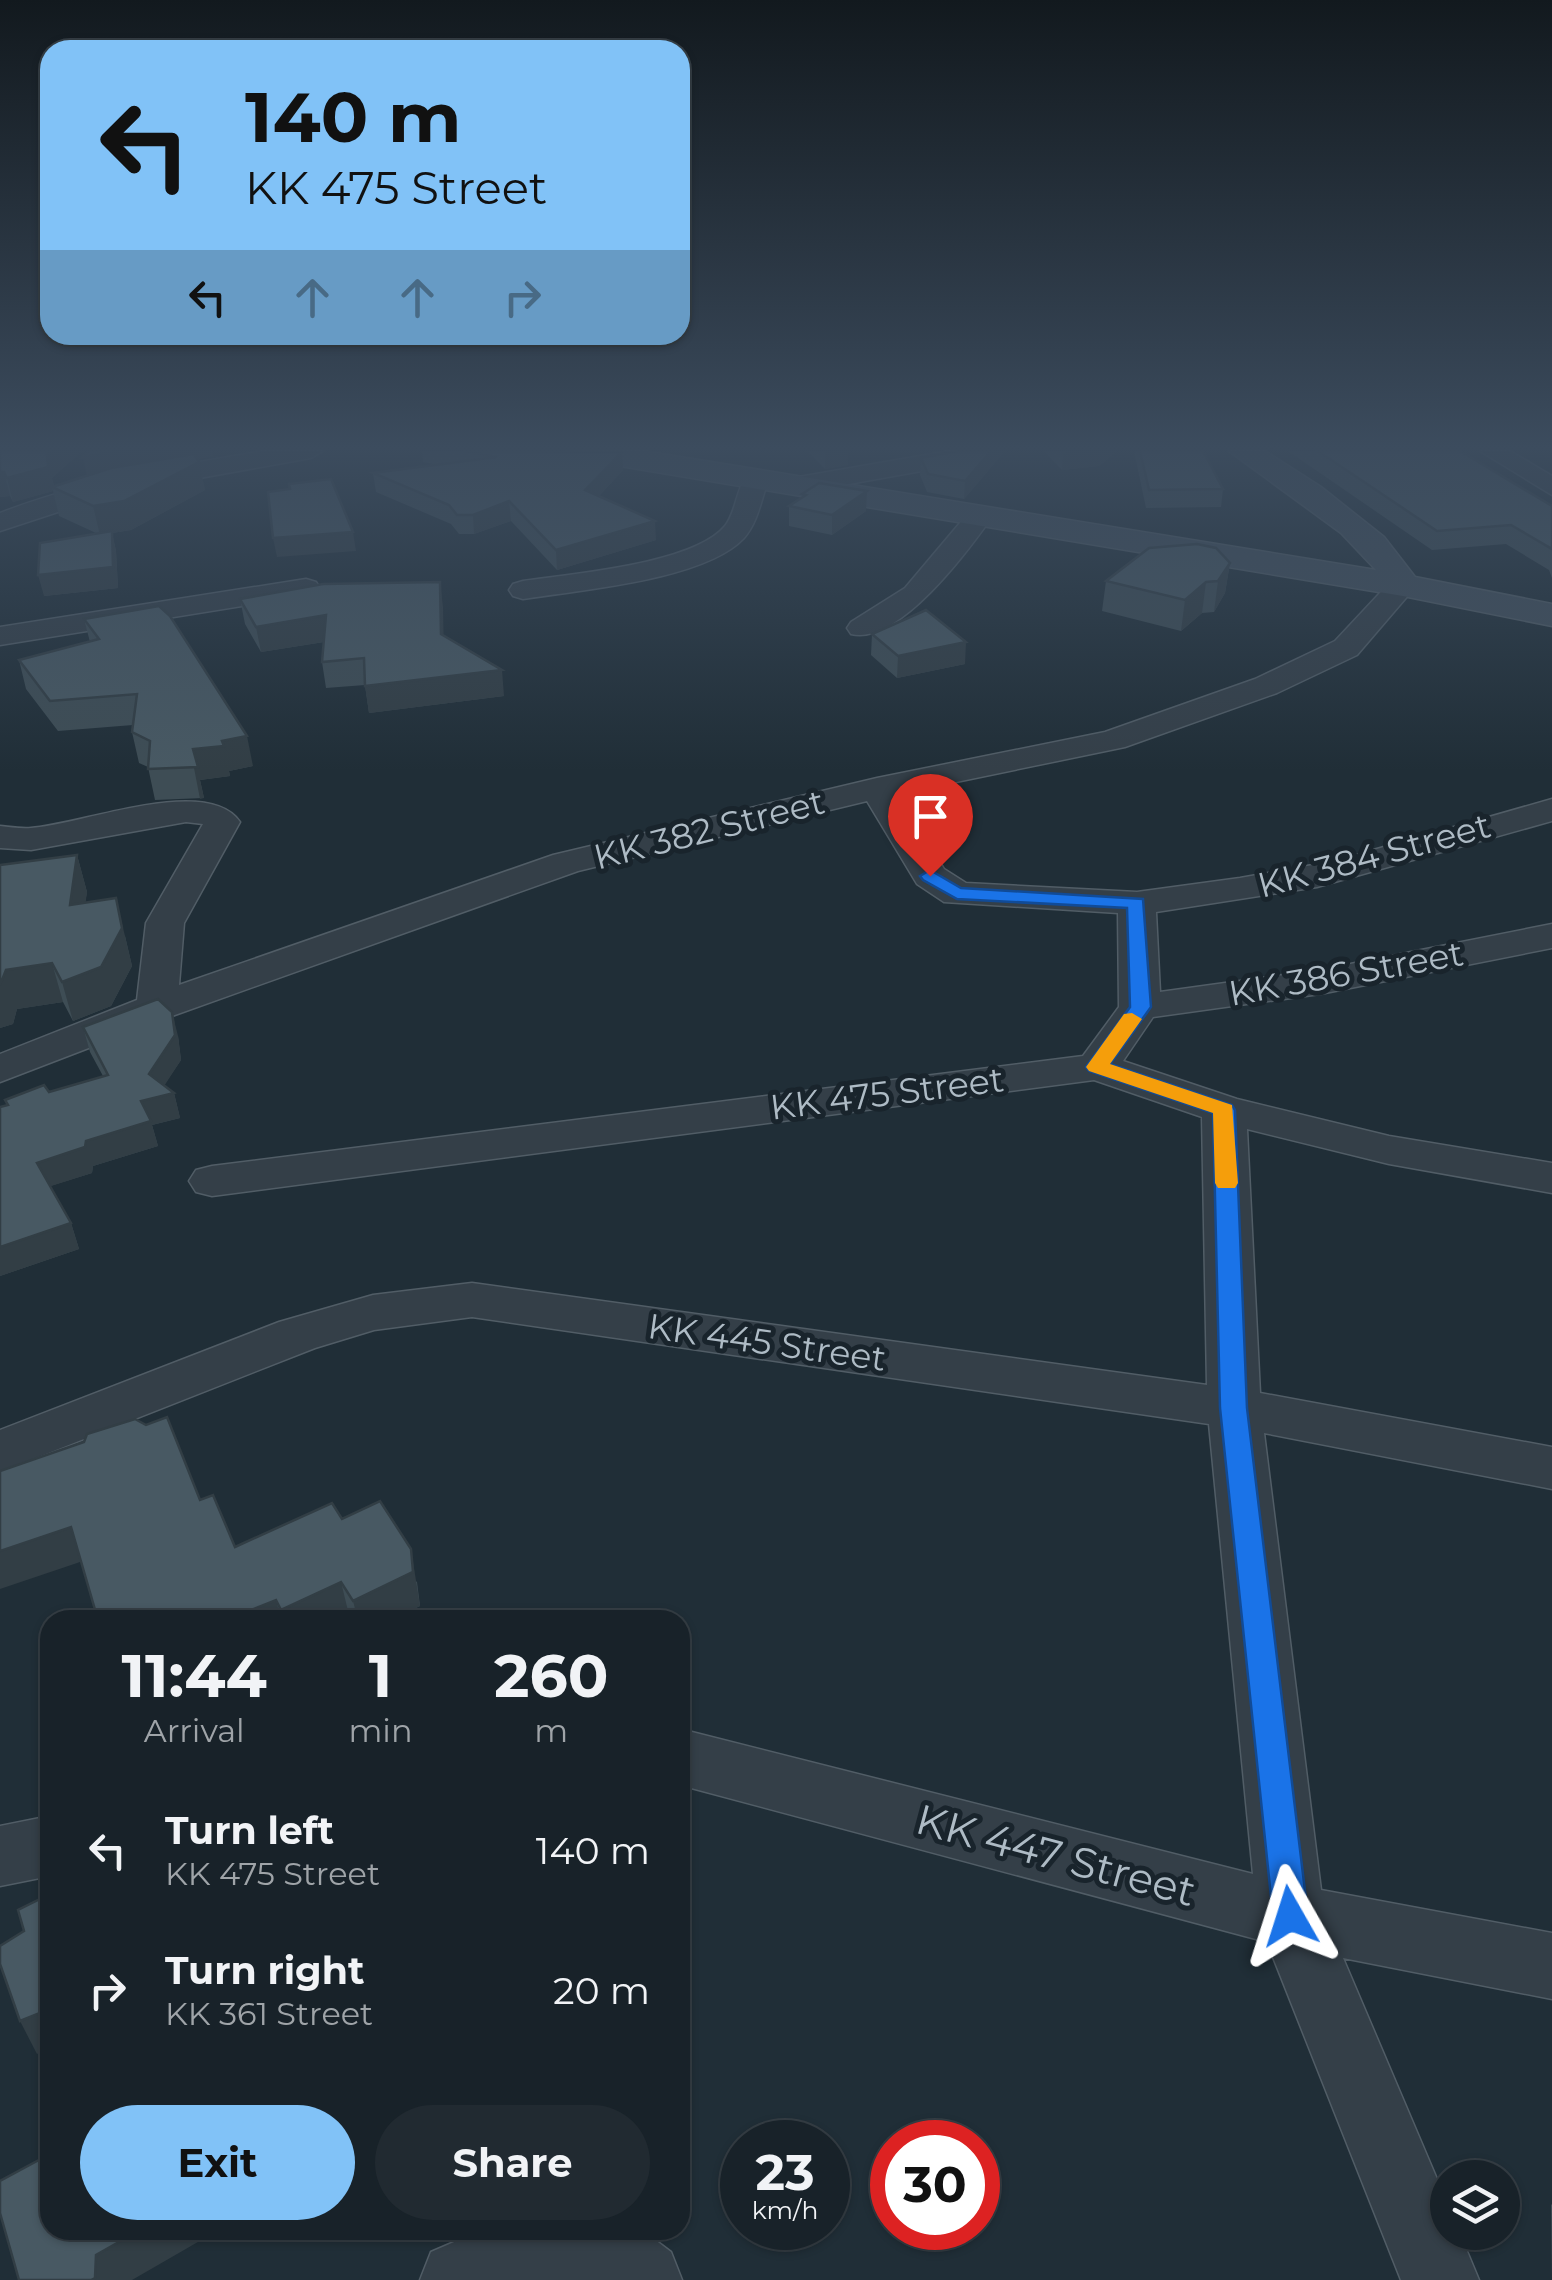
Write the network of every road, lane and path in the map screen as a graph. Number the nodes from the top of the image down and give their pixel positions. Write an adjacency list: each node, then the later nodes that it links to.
1 (684, 557): 7 (street)
2 (946, 557): 9 (street)
3 (1234, 557): 5 (main road)
4 (1387, 557): 5 (main road)
5 (1404, 585): 8 (main road); 11 (street, KK 382 Street)
6 (306, 588): 10 (street)
7 (524, 590)
8 (1552, 615)
9 (862, 628)
10 (0, 636)
11 (877, 788): 14 (street, KK 384 Street); 16 (street, KK 382 Street)
12 (1552, 810): 14 (street, KK 384 Street)
13 (0, 837): 16 (street)
14 (1136, 903): 17 (street)
15 (1552, 936): 17 (street, KK 386 Street)
16 (158, 1007): 19 (street, KK 382 Street)
17 (1140, 1007): 18 (street)
18 (1097, 1067): 20 (street, KK 475 Street); 22 (street, KK 475 Street)
19 (0, 1070)
20 (1224, 1110): 21 (street, KK 475 Street); 23 (street)
21 (1552, 1178)
22 (212, 1182)
23 (1234, 1408): 24 (street, KK 445 Street); 25 (street, KK 445 Street); 29 (street)
24 (0, 1452)
25 (1552, 1468)
26 (690, 1760): 29 (street, KK 447 Street)
27 (40, 1848): 28 (street)
28 (0, 1856)
29 (1290, 1916): 30 (street, KK 447 Street); 33 (street)
30 (1552, 1966)
31 (458, 2280): 32 (street)
32 (643, 2280)
33 (1440, 2280)

